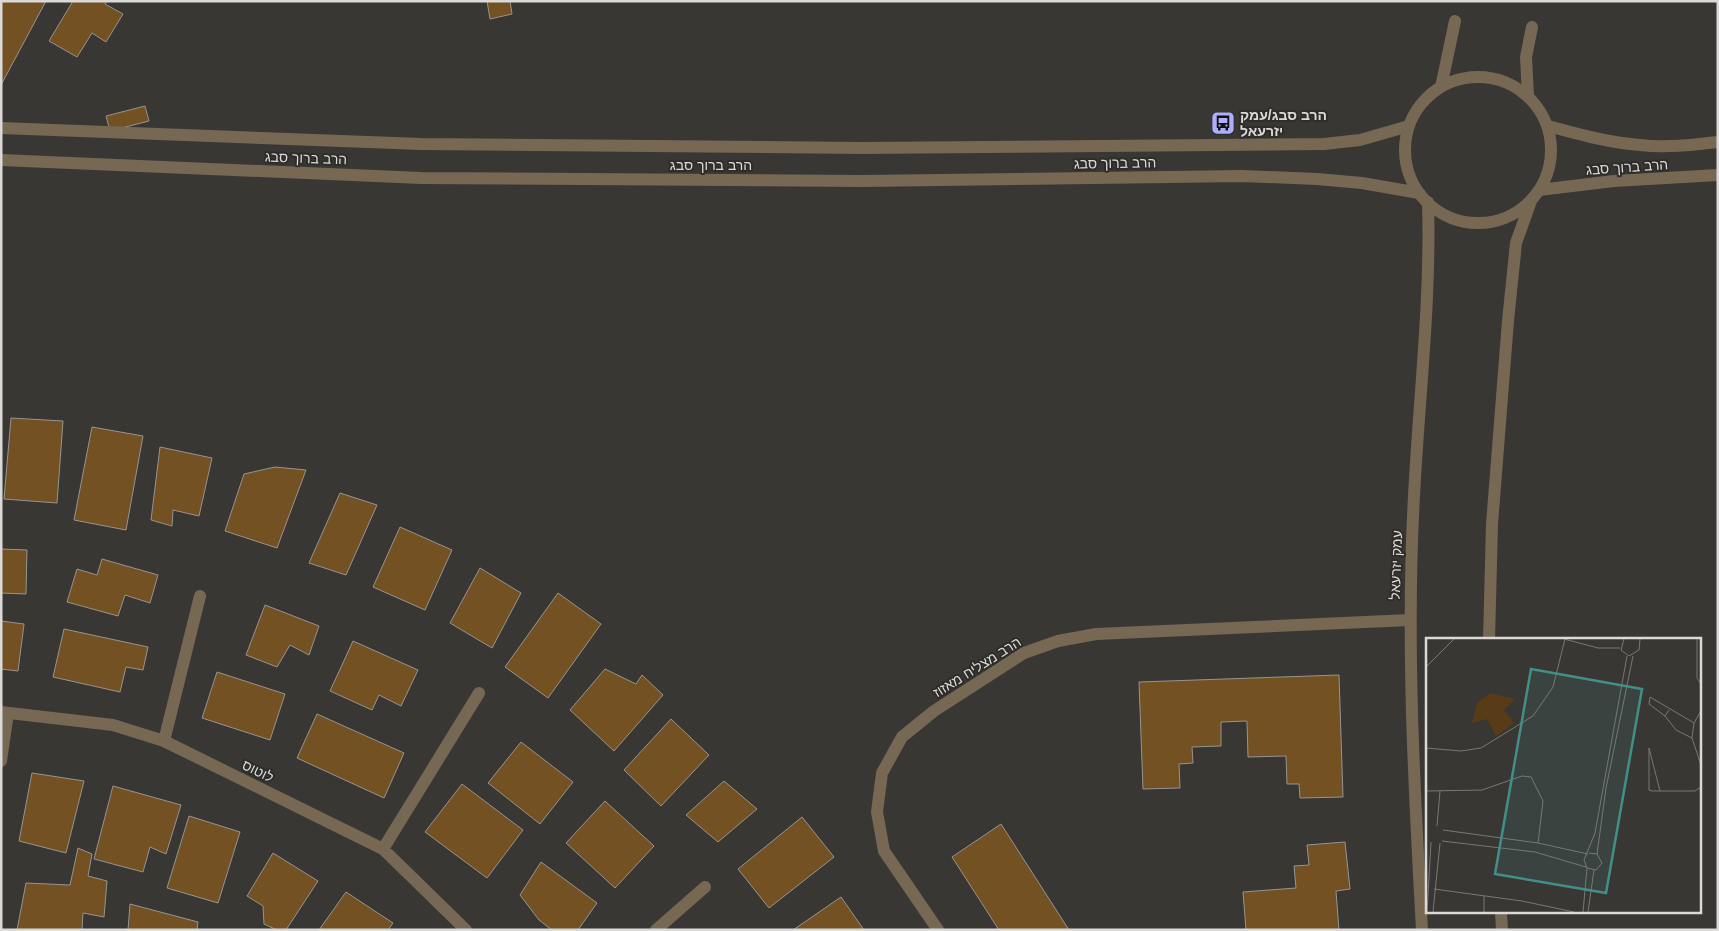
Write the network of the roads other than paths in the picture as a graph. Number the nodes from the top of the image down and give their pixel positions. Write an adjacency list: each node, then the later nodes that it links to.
1 (1455, 21): 3 (street)
2 (1532, 27): 4 (street)
3 (1441, 87): 4 (street); 5 (street)
4 (1528, 96): 6 (street)
5 (1409, 126): 7 (street, הרב ברוך סבג); 12 (street)
6 (1548, 126): 8 (street, הרב ברוך סבג); 11 (street)
7 (1, 128)
8 (1718, 142)
9 (1, 160): 12 (street, הרב ברוך סבג)
10 (1718, 175): 11 (street, הרב ברוך סבג)
11 (1535, 196): 12 (street); 15 (street)
12 (1424, 198): 14 (street, עמק יזרעאל)
13 (200, 596): 18 (street)
14 (1410, 620): 25 (street, הרב מצליח מאזוז); 26 (street, עמק יזרעאל)
15 (1489, 638)
16 (479, 693): 20 (street)
17 (5, 712): 18 (street, לוטוס); 19 (street)
18 (164, 741): 20 (street, לוטוס)
19 (1, 761)
20 (383, 849): 23 (street, לוטוס)
21 (705, 887): 24 (street)
22 (1501, 914): 27 (street)
23 (466, 930)
24 (656, 930)
25 (938, 930)
26 (1422, 930)
27 (1502, 930)

